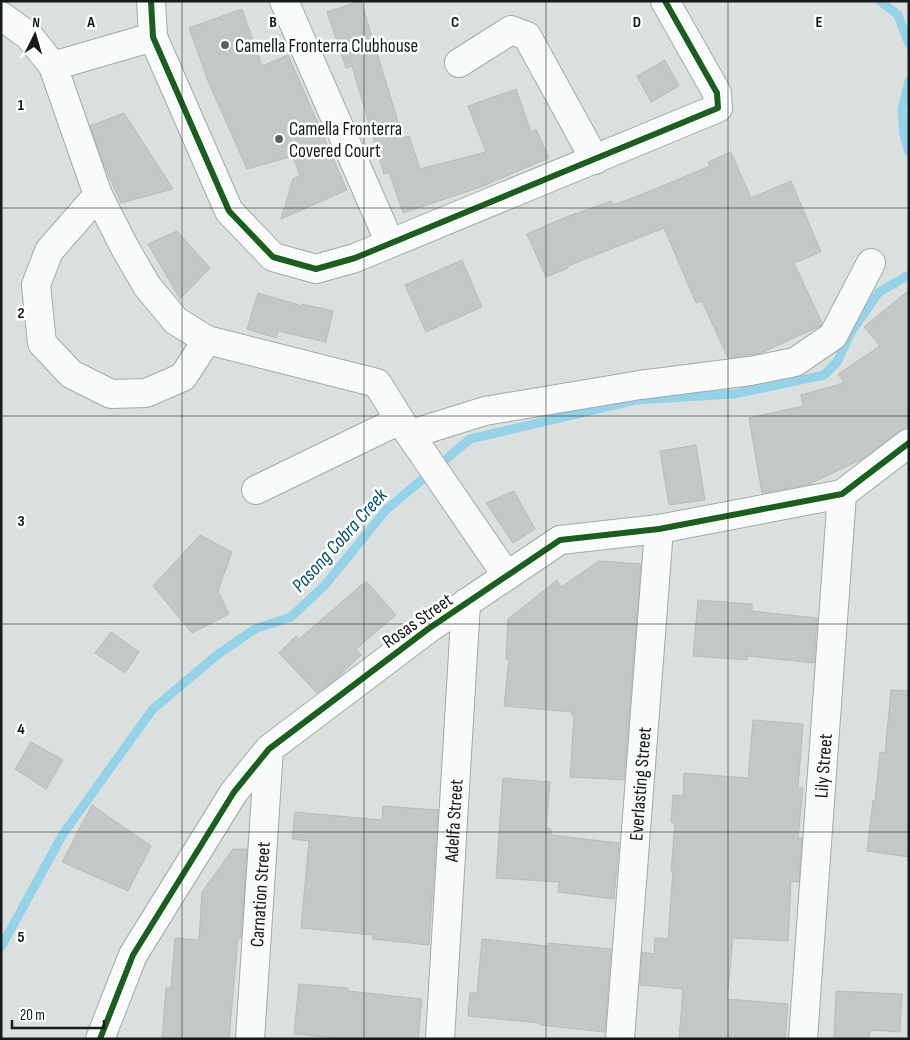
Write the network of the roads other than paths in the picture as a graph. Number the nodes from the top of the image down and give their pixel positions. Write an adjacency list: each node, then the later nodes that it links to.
1 (151, 1): 5 (street)
2 (284, 1): 10 (street)
3 (665, 1): 8 (street)
4 (1, 16): 7 (street)
5 (153, 37): 7 (street); 10 (street)
6 (459, 63): 8 (street)
7 (53, 66): 9 (street)
8 (595, 160): 10 (street)
9 (98, 195): 12 (street); 12 (street)
10 (390, 243)
11 (871, 263): 13 (street)
12 (207, 340): 13 (street)
13 (411, 435): 15 (street); 18 (street)
14 (909, 444): 16 (street, Rosas Street)
15 (256, 490)
16 (842, 494): 17 (street, Rosas Street); 25 (street, Lily Street)
17 (659, 529): 18 (street, Rosas Street); 24 (street, Everlasting Street)
18 (507, 576): 19 (street, Rosas Street)
19 (466, 603): 20 (street, Rosas Street); 23 (street, Adelfa Street)
20 (269, 749): 21 (street, Rosas Street); 22 (street, Carnation Street)
21 (100, 1039)
22 (250, 1039)
23 (440, 1039)
24 (620, 1039)
25 (803, 1039)

